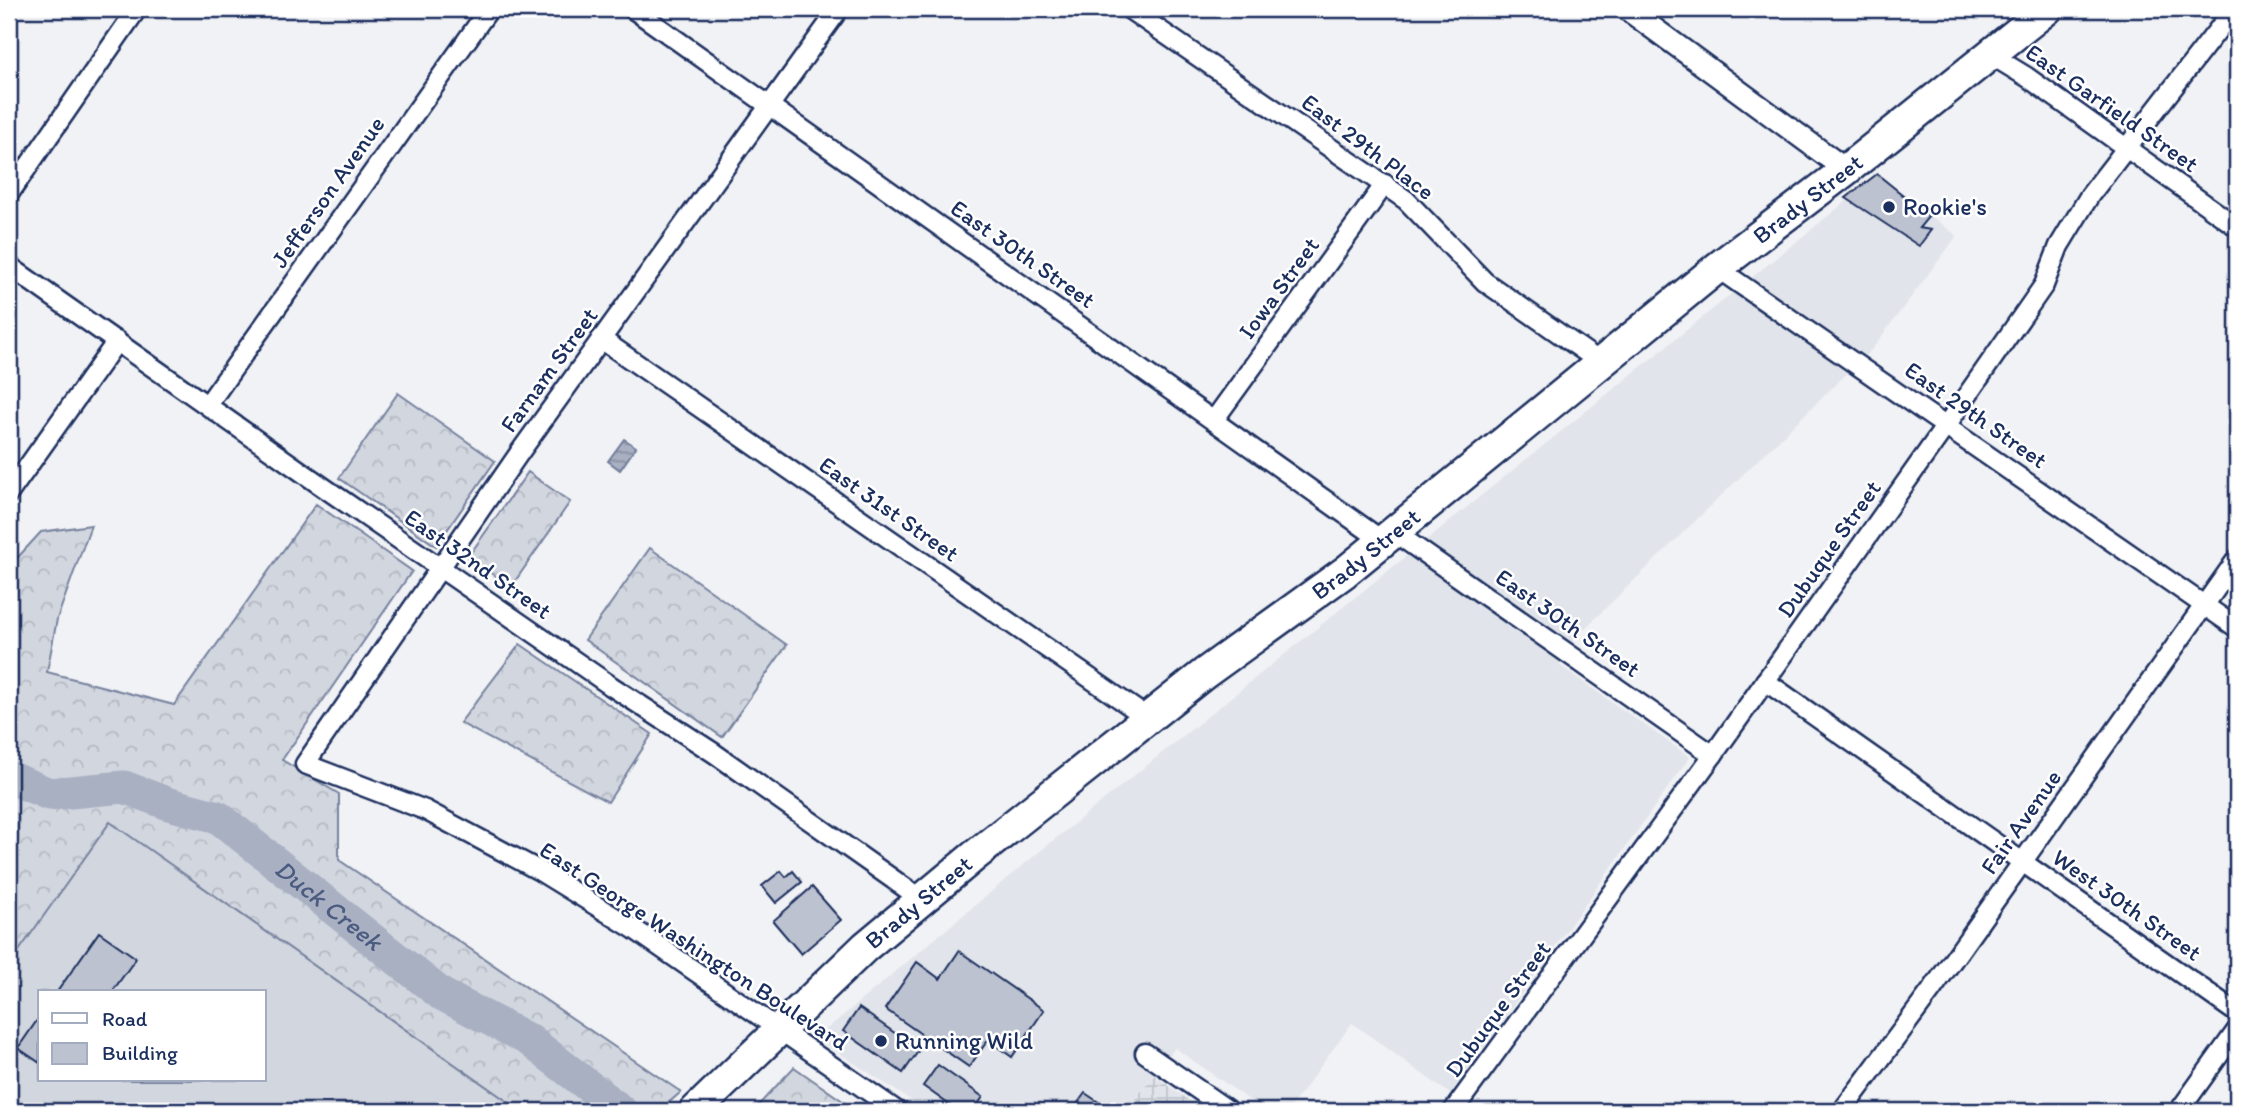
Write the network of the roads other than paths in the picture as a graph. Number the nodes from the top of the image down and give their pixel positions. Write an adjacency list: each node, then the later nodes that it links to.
1 (137, 9): 14 (street)
2 (489, 9): 21 (street, Jefferson Avenue)
3 (633, 9): 10 (street, East 30th Street)
4 (839, 9): 10 (street, Farnam Street)
5 (1129, 9): 13 (street, East 29th Place)
6 (1627, 9): 12 (street)
7 (2047, 9): 9 (highway, Brady Street)
8 (2234, 9): 11 (street, Dubuque Street)
9 (1991, 55): 11 (street, East Garfield Street); 12 (highway, Brady Street)
10 (770, 104): 18 (street, Farnam Street); 22 (street, East 30th Street)
11 (2126, 148): 15 (street, East Garfield Street); 23 (street, Dubuque Street)
12 (1846, 170): 17 (highway, Brady Street)
13 (1385, 184): 20 (street, East 29th Place); 22 (street, Iowa Street)
14 (9, 194)
15 (2237, 227)
16 (9, 266): 19 (street, East 32nd Street)
17 (1717, 268): 20 (highway, Brady Street); 23 (street, East 29th Street)
18 (601, 339): 27 (street, Farnam Street); 31 (street, East 31st Street)
19 (117, 341): 21 (street, East 32nd Street); 24 (street)
20 (1600, 362): 25 (highway, Brady Street)
21 (208, 404): 27 (street, East 32nd Street)
22 (1214, 420): 25 (street, East 30th Street)
23 (1945, 427): 28 (street, East 29th Street); 30 (street, Dubuque Street)
24 (9, 494)
25 (1389, 536): 31 (highway, Brady Street); 32 (street, East 30th Street)
26 (2237, 559): 28 (street, Fair Avenue)
27 (439, 567): 33 (street, Farnam Street); 35 (street, East 32nd Street)
28 (2204, 605): 29 (street, East 29th Street); 34 (street, Fair Avenue)
29 (2237, 628)
30 (1765, 681): 32 (street, Dubuque Street); 34 (street)
31 (1149, 719): 35 (highway, Brady Street)
32 (1713, 755): 43 (street, Dubuque Street)
33 (306, 764): 37 (street, East George Washington Boulevard)
34 (2022, 862): 36 (street, West 30th Street); 44 (street, Fair Avenue)
35 (921, 899): 37 (highway, Brady Street)
36 (2237, 1013)
37 (780, 1029): 40 (highway, Brady Street); 41 (street, East George Washington Boulevard)
38 (2237, 1030): 45 (street)
39 (1145, 1053): 42 (street)
40 (703, 1103)
41 (897, 1111)
42 (1230, 1111)
43 (1453, 1111)
44 (1842, 1111)
45 (2179, 1111)

